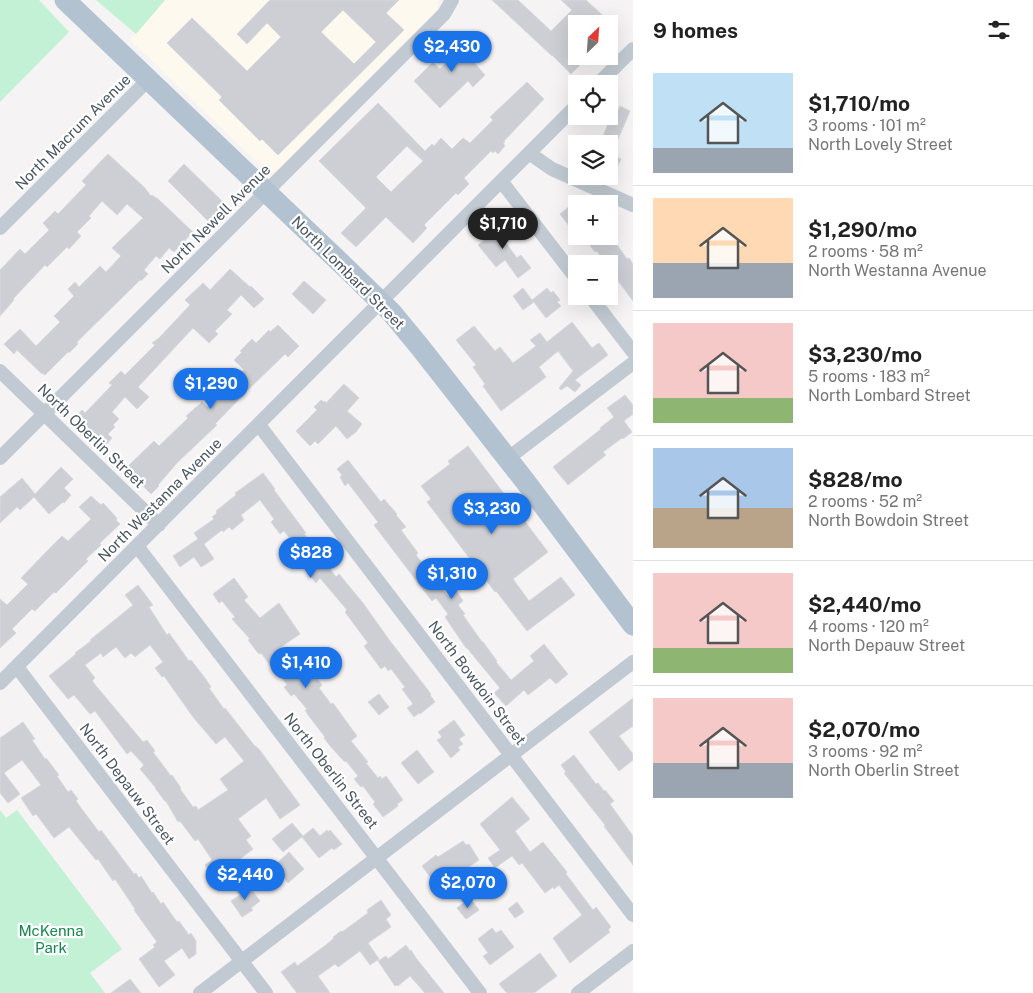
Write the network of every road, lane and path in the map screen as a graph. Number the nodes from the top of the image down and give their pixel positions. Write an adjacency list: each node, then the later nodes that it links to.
1 (64, 0): 5 (main road, North Lombard Street)
2 (452, 0): 9 (street, North Newell Avenue)
3 (633, 49): 4 (street)
4 (607, 75)
5 (148, 80): 9 (main road, North Lombard Street); 11 (street, North Macrum Avenue)
6 (568, 114): 7 (street, North Westanna Avenue)
7 (529, 153): 8 (street, North Westanna Avenue); 10 (street)
8 (501, 181): 12 (street); 13 (street, North Westanna Avenue)
9 (266, 192): 13 (main road, North Lombard Street); 18 (street, North Newell Avenue)
10 (633, 205)
11 (0, 228)
12 (568, 268)
13 (380, 301): 19 (street, North Westanna Avenue); 21 (main road, North Lombard Street)
14 (597, 305): 15 (street)
15 (633, 352)
16 (633, 363): 21 (street)
17 (0, 371): 18 (street, North Oberlin Street)
18 (44, 414): 20 (street, North Newell Avenue); 22 (street, North Oberlin Street)
19 (259, 425): 22 (street, North Westanna Avenue); 28 (street, North Bowdoin Street)
20 (0, 458)
21 (508, 459): 24 (main road, North Lombard Street)
22 (159, 524): 23 (street, North Westanna Avenue)
23 (137, 546): 26 (street, North Westanna Avenue); 29 (street, North Oberlin Street)
24 (633, 625)
25 (633, 662): 28 (street)
26 (16, 667): 27 (street, North Westanna Avenue); 32 (street, North Depauw Street)
27 (0, 683)
28 (512, 755): 29 (street); 30 (street, North Bowdoin Street)
29 (377, 858): 32 (street); 35 (street, North Oberlin Street)
30 (633, 914)
31 (633, 951): 36 (street)
32 (242, 961): 33 (street); 34 (street, North Depauw Street)
33 (200, 993)
34 (266, 993)
35 (480, 993)
36 (578, 993)

